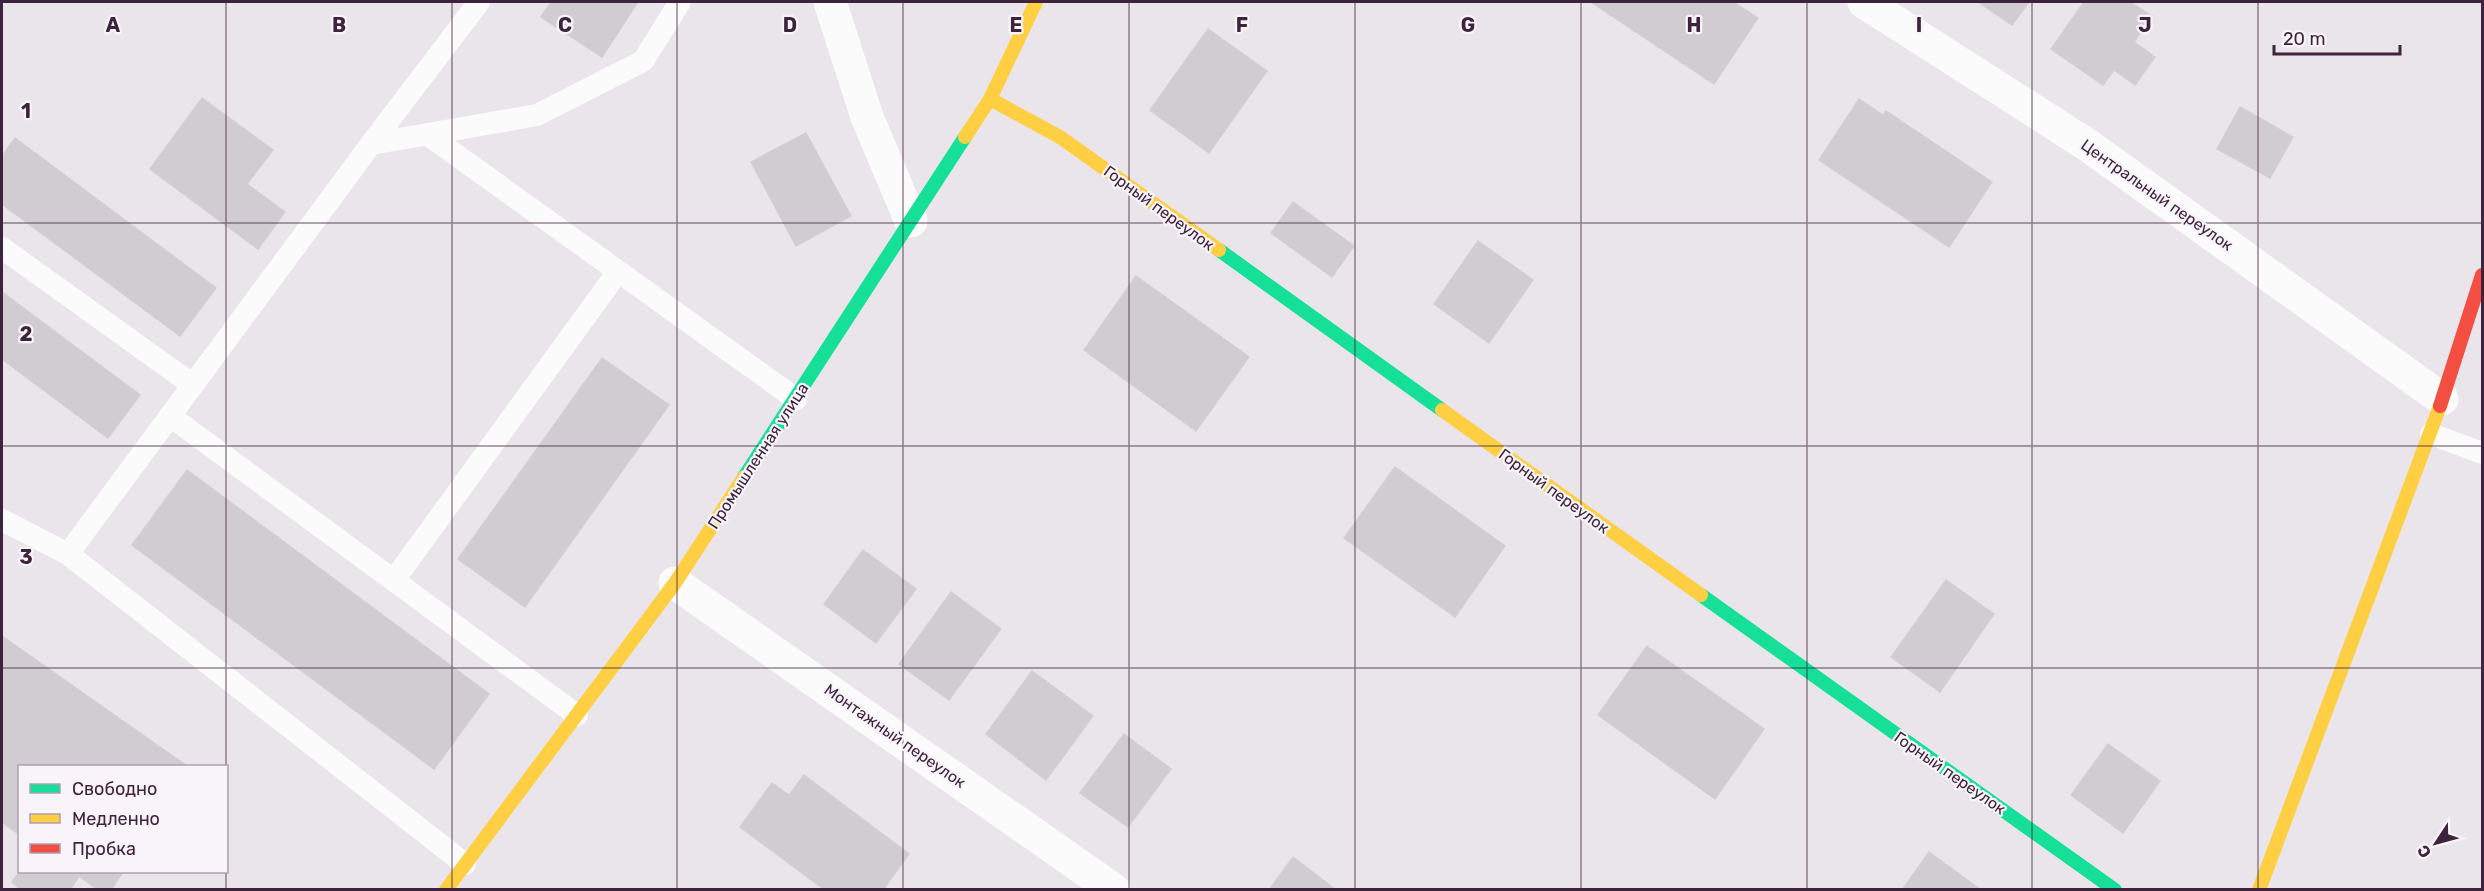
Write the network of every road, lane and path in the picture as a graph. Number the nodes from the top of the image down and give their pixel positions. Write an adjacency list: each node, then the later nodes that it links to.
1 (479, 2): 8 (lane)
2 (680, 2): 7 (lane)
3 (830, 2): 9 (street)
4 (1036, 2): 6 (street, Промышленная улица)
5 (1864, 2): 15 (street, Центральный переулок)
6 (990, 99): 9 (street, Промышленная улица); 27 (street, Горный переулок)
7 (428, 134): 8 (lane); 11 (lane)
8 (370, 144): 13 (lane)
9 (911, 221): 14 (street, Промышленная улица)
10 (2, 248): 13 (lane)
11 (617, 273): 14 (lane); 21 (lane)
12 (2482, 275): 15 (street)
13 (193, 385): 16 (lane)
14 (796, 399): 22 (street, Промышленная улица)
15 (2442, 399): 17 (street)
16 (170, 416): 20 (lane); 21 (lane)
17 (2431, 434): 18 (lane); 28 (street)
18 (2482, 453)
19 (2, 520): 20 (lane)
20 (68, 554): 24 (lane)
21 (394, 580): 23 (lane)
22 (675, 584): 23 (street, Промышленная улица); 26 (street, Монтажный переулок)
23 (577, 715): 24 (street, Промышленная улица)
24 (465, 864): 25 (street, Промышленная улица)
25 (446, 890)
26 (1114, 890)
27 (2115, 890)
28 (2259, 890)

